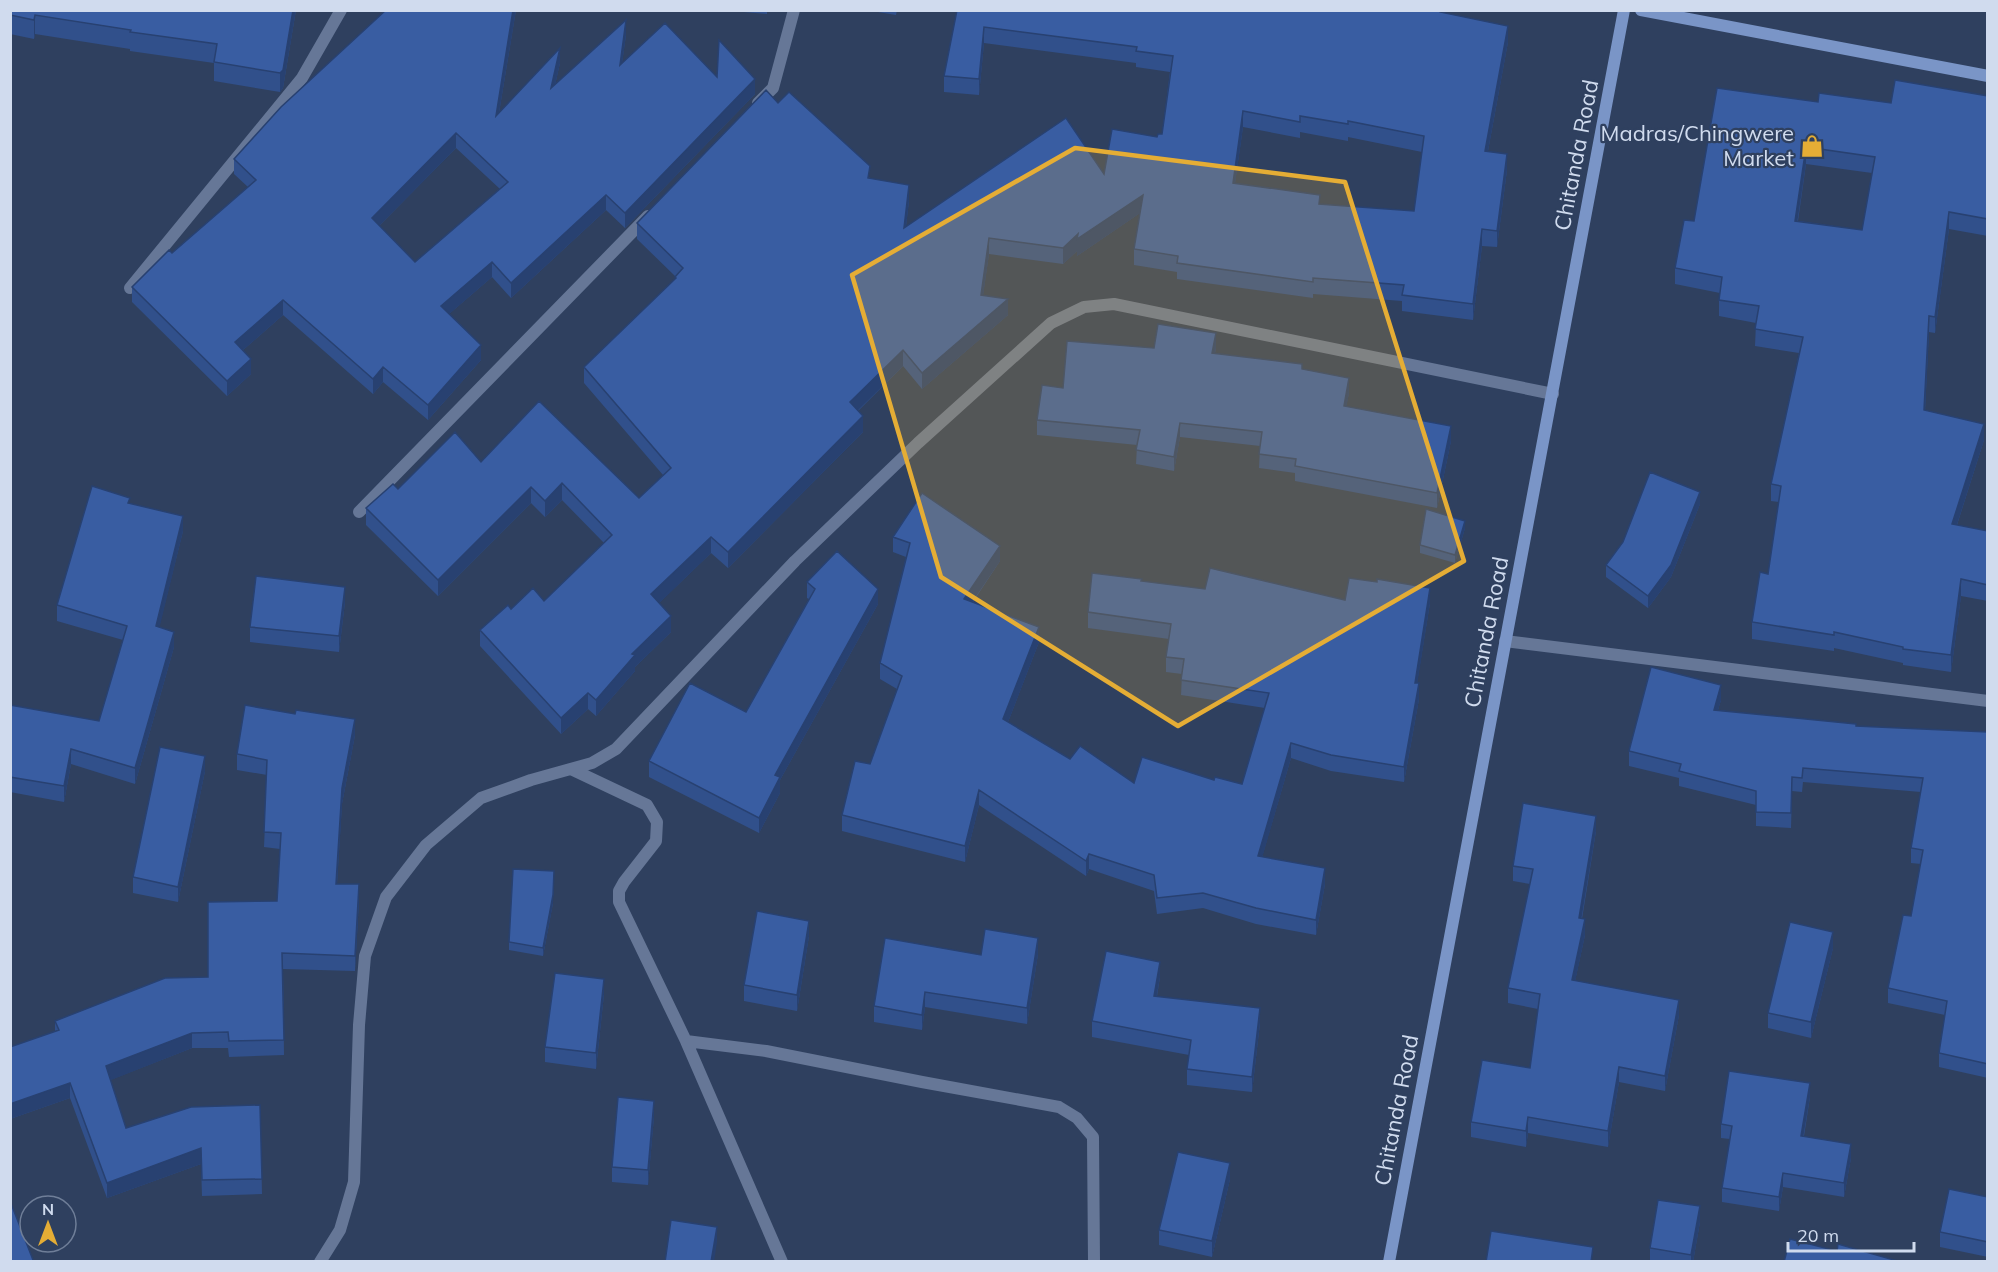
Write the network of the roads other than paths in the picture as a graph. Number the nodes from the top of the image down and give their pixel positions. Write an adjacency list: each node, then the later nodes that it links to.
1 (341, 10): 8 (street)
2 (794, 10): 6 (street)
3 (1624, 10): 9 (street, Chitanda Road)
4 (1641, 10): 5 (street)
5 (1988, 76)
6 (748, 113)
7 (657, 206): 10 (street)
8 (130, 288)
9 (1553, 394): 11 (street, Chitanda Road); 13 (street)
10 (359, 512)
11 (1505, 641): 12 (street); 18 (street, Chitanda Road)
12 (1988, 701)
13 (571, 769): 14 (street); 15 (street)
14 (686, 1041): 16 (street); 17 (street)
15 (320, 1262)
16 (782, 1262)
17 (1094, 1262)
18 (1389, 1262)

